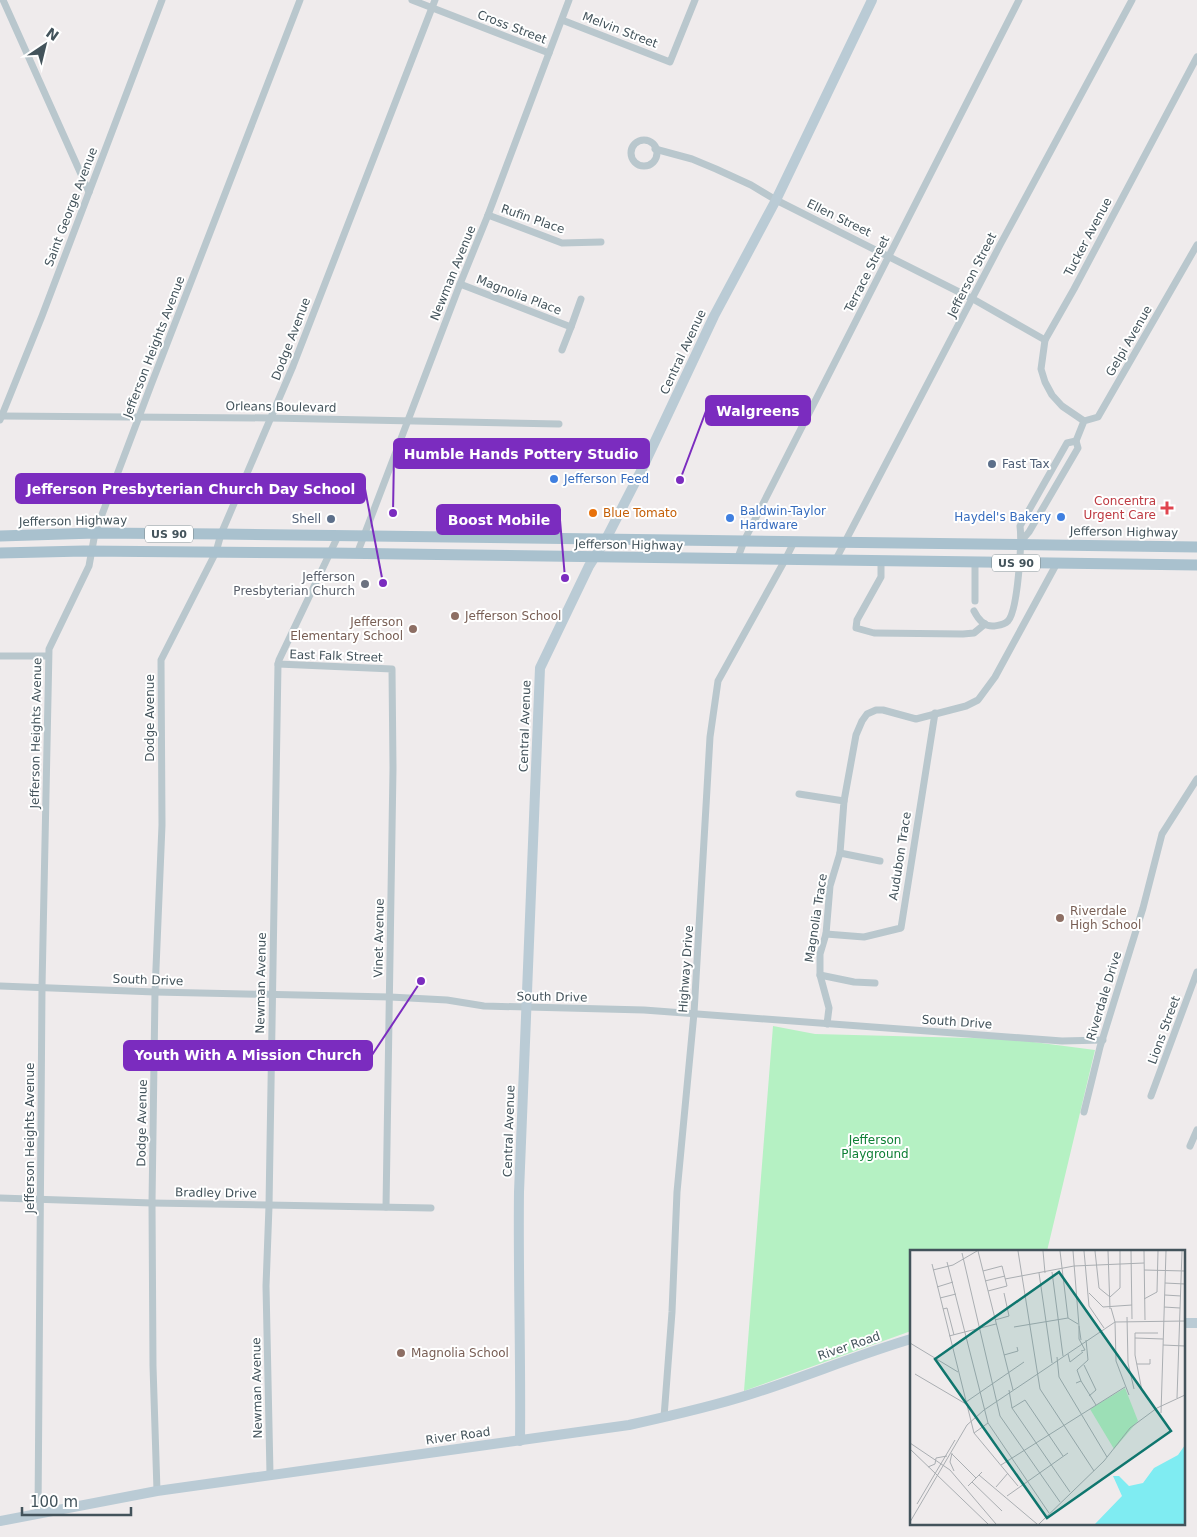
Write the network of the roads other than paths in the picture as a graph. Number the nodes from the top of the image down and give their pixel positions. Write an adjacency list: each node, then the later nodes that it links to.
1 (3, 0): 16 (street)
2 (162, 0): 16 (street, Saint George Avenue)
3 (300, 0): 29 (street, Jefferson Heights Avenue)
4 (412, 0): 11 (street, Cross Street)
5 (435, 0): 11 (street, Dodge Avenue)
6 (569, 0): 12 (street, Newman Avenue)
7 (694, 0): 12 (street, Melvin Street)
8 (872, 0): 17 (main road, Central Avenue)
9 (1019, 0): 21 (street, Terrace Street)
10 (1132, 0): 24 (street, Jefferson Street)
11 (432, 8): 13 (street, Cross Street); 30 (street, Dodge Avenue)
12 (562, 20): 13 (street, Newman Avenue)
13 (549, 53): 18 (street, Newman Avenue)
14 (1197, 57): 26 (street, Tucker Avenue)
15 (655, 149): 17 (street, Ellen Street)
16 (89, 192): 28 (street, Saint George Avenue)
17 (776, 200): 21 (street, Ellen Street); 40 (main road, Central Avenue)
18 (488, 215): 19 (street, Rufin Place); 22 (street, Newman Avenue)
19 (601, 242)
20 (1197, 245): 32 (street, Gelpi Avenue)
21 (889, 256): 24 (street, Ellen Street); 41 (street, Terrace Street)
22 (460, 284): 25 (street, Magnolia Place); 31 (street, Newman Avenue)
23 (582, 299): 25 (street, Magnolia Place)
24 (973, 299): 26 (street, Ellen Street); 44 (street, Jefferson Street)
25 (571, 327): 27 (street, Magnolia Place)
26 (1045, 340): 32 (street, Tucker Avenue)
27 (562, 350)
28 (1, 418): 29 (street, Orleans Boulevard)
29 (139, 418): 30 (street, Orleans Boulevard); 35 (street, Jefferson Heights Avenue)
30 (271, 418): 31 (street, Orleans Boulevard); 36 (street, Dodge Avenue)
31 (407, 421): 33 (street, Orleans Boulevard); 39 (street, Newman Avenue)
32 (1084, 421): 34 (street)
33 (559, 424)
34 (1076, 441): 43 (street); 43 (street)
35 (96, 533): 36 (main road, Jefferson Highway / US 90); 37 (main road, Jefferson Highway / US 90); 46 (street, Jefferson Heights Avenue)
36 (221, 534): 38 (main road, Jefferson Highway / US 90); 47 (street, Dodge Avenue)
37 (0, 536)
38 (338, 536): 39 (main road, Jefferson Highway / US 90); 49 (street, Newman Avenue)
39 (364, 537): 40 (main road, Jefferson Highway / US 90); 50 (street, Newman Avenue)
40 (606, 539): 41 (main road, Jefferson Highway / US 90); 51 (main road, Central Avenue)
41 (744, 541): 42 (main road, Jefferson Highway / US 90); 52 (street, Terrace Street)
42 (794, 542): 44 (main road, Jefferson Highway / US 90); 53 (street, Highway Drive)
43 (1021, 542): 44 (main road, Jefferson Highway / US 90); 45 (main road, Jefferson Highway / US 90); 57 (street)
44 (844, 543): 54 (street, Jefferson Street)
45 (1197, 547)
46 (91, 551): 47 (main road, Jefferson Highway / US 90); 48 (main road, Jefferson Highway / US 90); 64 (street, Jefferson Heights Avenue)
47 (216, 552): 49 (main road, Jefferson Highway / US 90); 79 (street, Dodge Avenue)
48 (0, 553)
49 (330, 553): 50 (main road, Jefferson Highway / US 90); 65 (street, Newman Avenue)
50 (357, 554): 51 (main road, Jefferson Highway / US 90)
51 (594, 558): 52 (main road, Jefferson Highway / US 90); 82 (main road, Central Avenue)
52 (737, 560): 53 (main road, Jefferson Highway / US 90)
53 (785, 560): 54 (main road, Jefferson Highway / US 90); 83 (street, Highway Drive)
54 (834, 561): 55 (main road, Jefferson Highway / US 90)
55 (881, 562): 56 (main road, Jefferson Highway / US 90); 62 (street)
56 (975, 563): 57 (main road, Jefferson Highway / US 90); 60 (street)
57 (1018, 563): 58 (main road, Jefferson Highway / US 90); 62 (street)
58 (1057, 563): 59 (main road, Jefferson Highway / US 90); 67 (street)
59 (1197, 565)
60 (975, 601)
61 (974, 611): 62 (street)
62 (985, 624)
63 (0, 656): 64 (street)
64 (48, 656): 78 (street, Jefferson Heights Avenue)
65 (278, 664): 66 (street, East Falk Street); 80 (street, Newman Avenue)
66 (392, 669): 81 (street, Vinet Avenue)
67 (935, 713): 70 (street); 73 (street, Audubon Trace)
68 (1197, 779): 85 (street, Riverdale Drive)
69 (799, 794): 70 (street)
70 (844, 801): 71 (street, Magnolia Trace)
71 (840, 853): 72 (street); 73 (street, Magnolia Trace)
72 (880, 861)
73 (826, 934): 75 (street, Magnolia Trace)
74 (1197, 972): 86 (street, Lions Street)
75 (820, 975): 76 (street); 84 (street, Magnolia Trace)
76 (875, 983)
77 (0, 986): 78 (street, South Drive)
78 (42, 987): 79 (street, South Drive); 91 (street, Jefferson Heights Avenue)
79 (155, 992): 80 (street, South Drive); 92 (street, Dodge Avenue)
80 (272, 994): 81 (street, South Drive); 93 (street, Newman Avenue)
81 (390, 997): 82 (street, South Drive); 94 (street, Vinet Avenue)
82 (527, 1007): 83 (street, South Drive); 100 (main road, Central Avenue)
83 (694, 1014): 84 (street, South Drive); 99 (street, Highway Drive)
84 (827, 1024): 85 (street, South Drive)
85 (1103, 1040): 87 (street, Riverdale Drive)
86 (1151, 1096)
87 (1084, 1112)
88 (1197, 1130): 89 (street)
89 (1190, 1146)
90 (0, 1198): 91 (street, Bradley Drive)
91 (41, 1200): 92 (street, Bradley Drive); 103 (street, Jefferson Heights Avenue)
92 (152, 1203): 93 (street, Bradley Drive); 102 (street, Dodge Avenue)
93 (269, 1206): 94 (street, Bradley Drive); 101 (street, Newman Avenue)
94 (386, 1207): 95 (street, Bradley Drive)
95 (431, 1208)
96 (1184, 1323): 97 (main road)
97 (1197, 1324)
98 (910, 1339): 99 (main road, River Road)
99 (664, 1417): 100 (main road, River Road)
100 (520, 1441): 101 (main road, River Road)
101 (270, 1474): 102 (main road, River Road)
102 (157, 1491): 103 (main road, River Road)
103 (38, 1514): 104 (main road, River Road)
104 (0, 1521)

